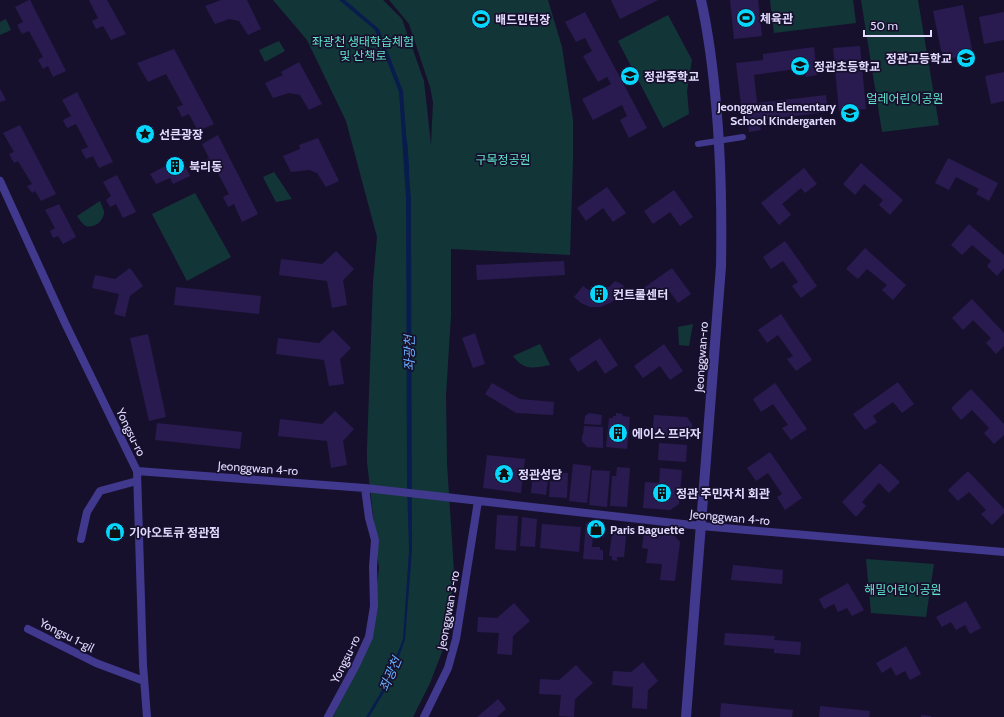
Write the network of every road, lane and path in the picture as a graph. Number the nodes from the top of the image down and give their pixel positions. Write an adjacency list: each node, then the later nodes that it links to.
1 (701, 0): 9 (street, Jeonggwan-ro)
2 (743, 137): 3 (street, bridge)
3 (698, 144)
4 (0, 181): 5 (street, Yongsu-ro)
5 (137, 471): 6 (street, Yongsu-ro); 7 (street, Jeonggwan 4-ro)
6 (137, 481): 10 (street); 13 (street, Yongsu-ro)
7 (365, 488): 8 (street, Jeonggwan 4-ro); 15 (street, Yongsu-ro)
8 (478, 501): 9 (street, Jeonggwan 4-ro); 16 (street, Jeonggwan 3-ro)
9 (701, 526): 11 (street, Jeonggwan 4-ro); 17 (street, Jeonggwan-ro)
10 (81, 539)
11 (1004, 552)
12 (28, 629): 13 (street, Yongsu 1-gil)
13 (144, 681): 14 (street, Yongsu-ro)
14 (147, 717)
15 (328, 717)
16 (424, 717)
17 (686, 717)

